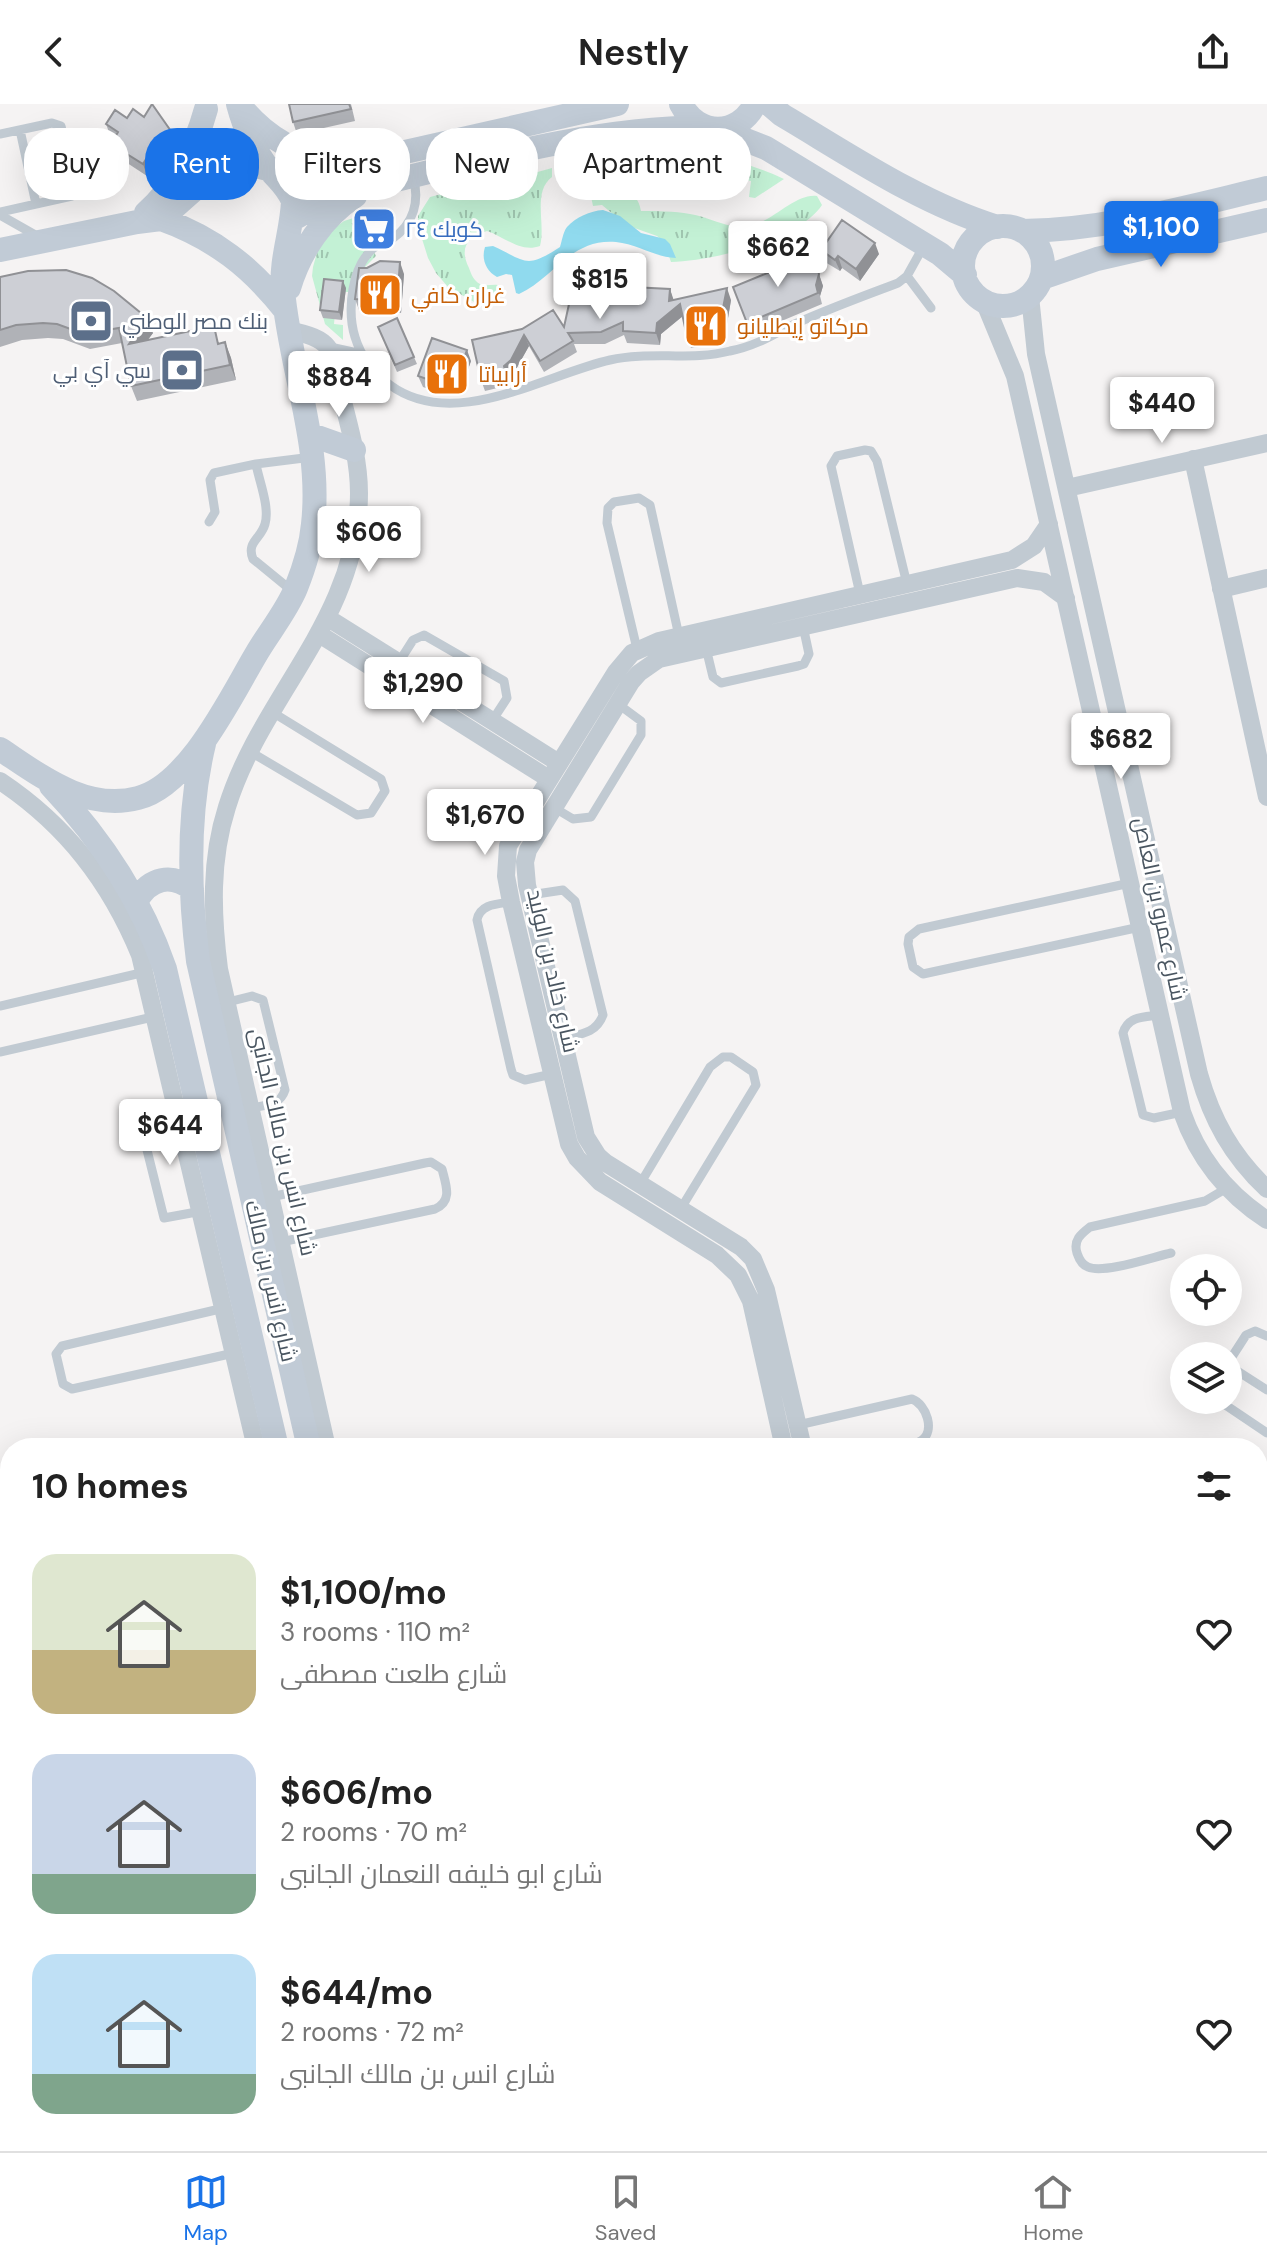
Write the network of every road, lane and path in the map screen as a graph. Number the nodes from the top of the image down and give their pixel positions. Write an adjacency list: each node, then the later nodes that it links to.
1 (238, 104): 11 (street); 16 (street)
2 (617, 104): 14 (street)
3 (681, 104): 8 (street)
4 (755, 104): 8 (street)
5 (769, 104): 29 (street)
6 (206, 107): 7 (street); 27 (street)
7 (209, 128)
8 (712, 128)
9 (20, 130): 10 (lane); 24 (lane); 24 (lane)
10 (0, 134)
11 (275, 139)
12 (751, 142): 32 (street)
13 (554, 144): 18 (street)
14 (410, 150)
15 (259, 168): 16 (street)
16 (268, 169): 17 (street); 26 (street)
17 (275, 169)
18 (413, 176): 19 (street); 41 (lane)
19 (410, 177)
20 (1267, 188): 30 (street)
21 (176, 200): 27 (street)
22 (327, 200): 26 (street)
23 (353, 200): 39 (street)
24 (36, 204): 25 (lane)
25 (0, 214): 31 (lane)
26 (293, 219): 39 (street)
27 (149, 220): 31 (street); 39 (street)
28 (1267, 220): 36 (street)
29 (997, 227): 30 (street); 34 (street)
30 (1022, 231): 36 (street)
31 (43, 240): 33 (street)
32 (926, 246): 34 (street); 35 (lane)
33 (0, 250)
34 (965, 275): 37 (street)
35 (907, 276): 38 (lane); 42 (lane)
36 (1036, 287): 37 (street); 49 (street, شارع عمرو بن العاص)
37 (984, 301): 51 (street, شارع عمرو بن العاص)
38 (931, 308)
39 (287, 320): 40 (street); 45 (street)
40 (328, 347): 41 (lane); 43 (street, شارع انس بن مالك الجانبى)
41 (362, 354): 42 (lane)
42 (371, 367): 43 (lane)
43 (342, 399): 46 (street, شارع انس بن مالك الجانبى)
44 (1267, 443): 47 (street)
45 (311, 446): 46 (street); 48 (lane); 55 (street)
46 (354, 450): 58 (street, شارع انس بن مالك الجانبى)
47 (1193, 459): 49 (street); 54 (street)
48 (256, 464): 50 (lane); 55 (lane)
49 (1067, 488): 71 (street, شارع عمرو بن العاص)
50 (209, 522)
51 (1049, 524): 53 (street); 57 (street, شارع عمرو بن العاص)
52 (1267, 578): 54 (street)
53 (907, 584): 56 (street); 56 (lane)
54 (1221, 589): 66 (street)
55 (294, 592): 68 (street)
56 (860, 595): 60 (street)
57 (1066, 598): 59 (street, شارع خالد بن الوليد); 72 (street, شارع عمرو بن العاص)
58 (324, 626): 63 (street); 65 (street, شارع انس بن مالك الجانبى); 75 (street)
59 (803, 626): 61 (street, شارع خالد بن الوليد); 61 (lane)
60 (679, 636): 62 (street); 62 (lane)
61 (706, 648): 64 (street, شارع خالد بن الوليد)
62 (637, 649): 73 (street, شارع خالد بن الوليد)
63 (399, 662): 67 (street); 67 (lane)
64 (618, 704): 80 (street, شارع خالد بن الوليد); 80 (lane)
65 (271, 711): 70 (street, شارع انس بن مالك الجانبى); 70 (lane)
66 (1258, 716): 79 (street)
67 (492, 721): 73 (street)
68 (206, 735): 74 (street); 82 (street, شارع انس بن مالك)
69 (0, 749): 74 (street)
70 (249, 751): 90 (street, شارع انس بن مالك الجانبى)
71 (1127, 754): 72 (street); 77 (street, شارع عمرو بن العاص)
72 (1102, 759): 78 (street, شارع عمرو بن العاص)
73 (559, 763): 75 (street, شارع خالد بن الوليد)
74 (44, 778): 84 (street, شارع انس بن مالك)
75 (549, 779): 85 (street, شارع خالد بن الوليد)
76 (0, 781): 87 (street)
77 (1135, 787): 78 (street); 102 (street, شارع عمرو بن العاص)
78 (1110, 793): 81 (street, شارع عمرو بن العاص)
79 (1267, 797)
80 (553, 807): 83 (street, شارع خالد بن الوليد)
81 (1130, 883): 86 (street, شارع عمرو بن العاص); 86 (lane)
82 (192, 889): 84 (street); 121 (street, شارع انس بن مالك)
83 (530, 895): 88 (street, شارع خالد بن الوليد); 94 (lane)
84 (137, 900): 120 (street, شارع انس بن مالك)
85 (511, 902): 89 (street, شارع خالد بن الوليد); 96 (lane)
86 (1140, 927): 92 (street, شارع عمرو بن العاص)
87 (145, 972): 91 (lane); 93 (street)
88 (551, 989): 89 (street); 94 (street, شارع خالد بن الوليد)
89 (533, 993): 96 (street, شارع خالد بن الوليد)
90 (228, 1002): 97 (street, شارع انس بن مالك الجانبى); 97 (lane)
91 (0, 1006)
92 (1159, 1015): 99 (street, شارع عمرو بن العاص); 99 (lane)
93 (157, 1016): 95 (lane); 98 (street)
94 (563, 1038): 100 (street, شارع خالد بن الوليد)
95 (0, 1052)
96 (552, 1074): 104 (street, شارع خالد بن الوليد)
97 (251, 1108): 103 (street, شارع انس بن مالك الجانبى)
98 (179, 1112): 106 (street); 106 (lane)
99 (1182, 1112): 101 (street, شارع عمرو بن العاص)
100 (640, 1184): 104 (street); 105 (street, شارع خالد بن الوليد); 105 (lane)
101 (1227, 1188): 107 (street, شارع عمرو بن العاص); 109 (lane)
102 (1267, 1189)
103 (271, 1197): 108 (street, شارع انس بن مالك الجانبى); 108 (lane)
104 (629, 1200): 123 (street, شارع خالد بن الوليد)
105 (680, 1210): 117 (street, شارع خالد بن الوليد)
106 (202, 1211): 110 (street)
107 (1267, 1220)
108 (281, 1242): 122 (street, شارع انس بن مالك الجانبى)
109 (1171, 1253)
110 (224, 1308): 113 (street); 113 (lane)
111 (1267, 1336): 112 (lane)
112 (1242, 1344)
113 (234, 1353): 119 (street)
114 (1242, 1373): 115 (lane)
115 (1267, 1390)
116 (1239, 1414): 118 (lane)
117 (797, 1425): 124 (street, شارع خالد بن الوليد); 125 (lane)
118 (1267, 1433)
119 (254, 1438)
120 (275, 1438)
121 (307, 1438)
122 (325, 1438)
123 (784, 1438)
124 (790, 1438)
125 (925, 1438)

